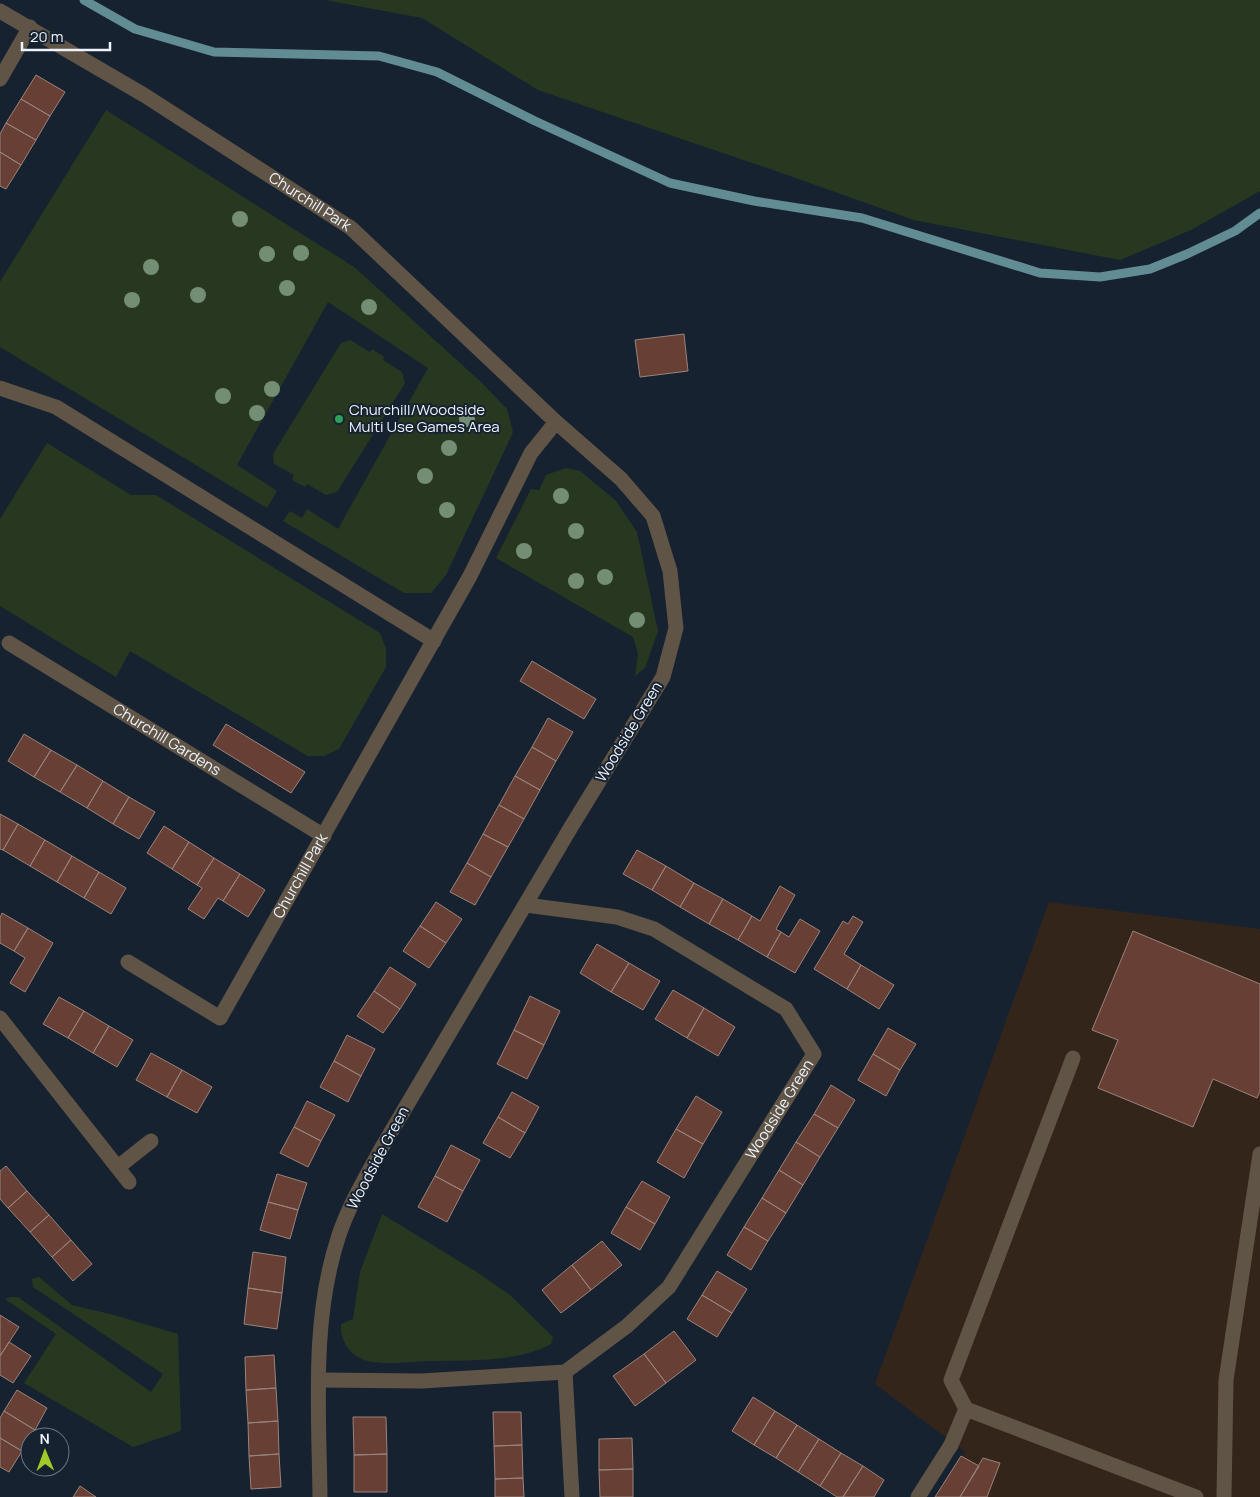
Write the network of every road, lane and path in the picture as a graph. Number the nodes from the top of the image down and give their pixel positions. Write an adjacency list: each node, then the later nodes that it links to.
1 (0, 10): 2 (street, Churchill Park)
2 (30, 27): 3 (street); 5 (street, Churchill Park)
3 (0, 79)
4 (0, 388): 7 (street)
5 (556, 422): 6 (street, Churchill Park); 7 (street, Churchill Park)
6 (653, 516): 10 (street, Woodside Green)
7 (434, 641): 9 (street, Churchill Park)
8 (9, 643): 9 (street, Churchill Gardens)
9 (324, 836): 11 (street, Churchill Park)
10 (526, 905): 18 (street, Woodside Green); 19 (street, Woodside Green)
11 (128, 962)
12 (0, 1018): 16 (street)
13 (1073, 1058): 20 (street)
14 (151, 1141): 16 (street)
15 (1260, 1154): 25 (street)
16 (118, 1167): 17 (street)
17 (129, 1182)
18 (565, 1372): 19 (street); 22 (street)
19 (319, 1380): 21 (street, Woodside Green)
20 (966, 1410): 23 (street); 24 (street)
21 (320, 1497)
22 (572, 1497)
23 (918, 1497)
24 (1196, 1497)
25 (1224, 1497)

